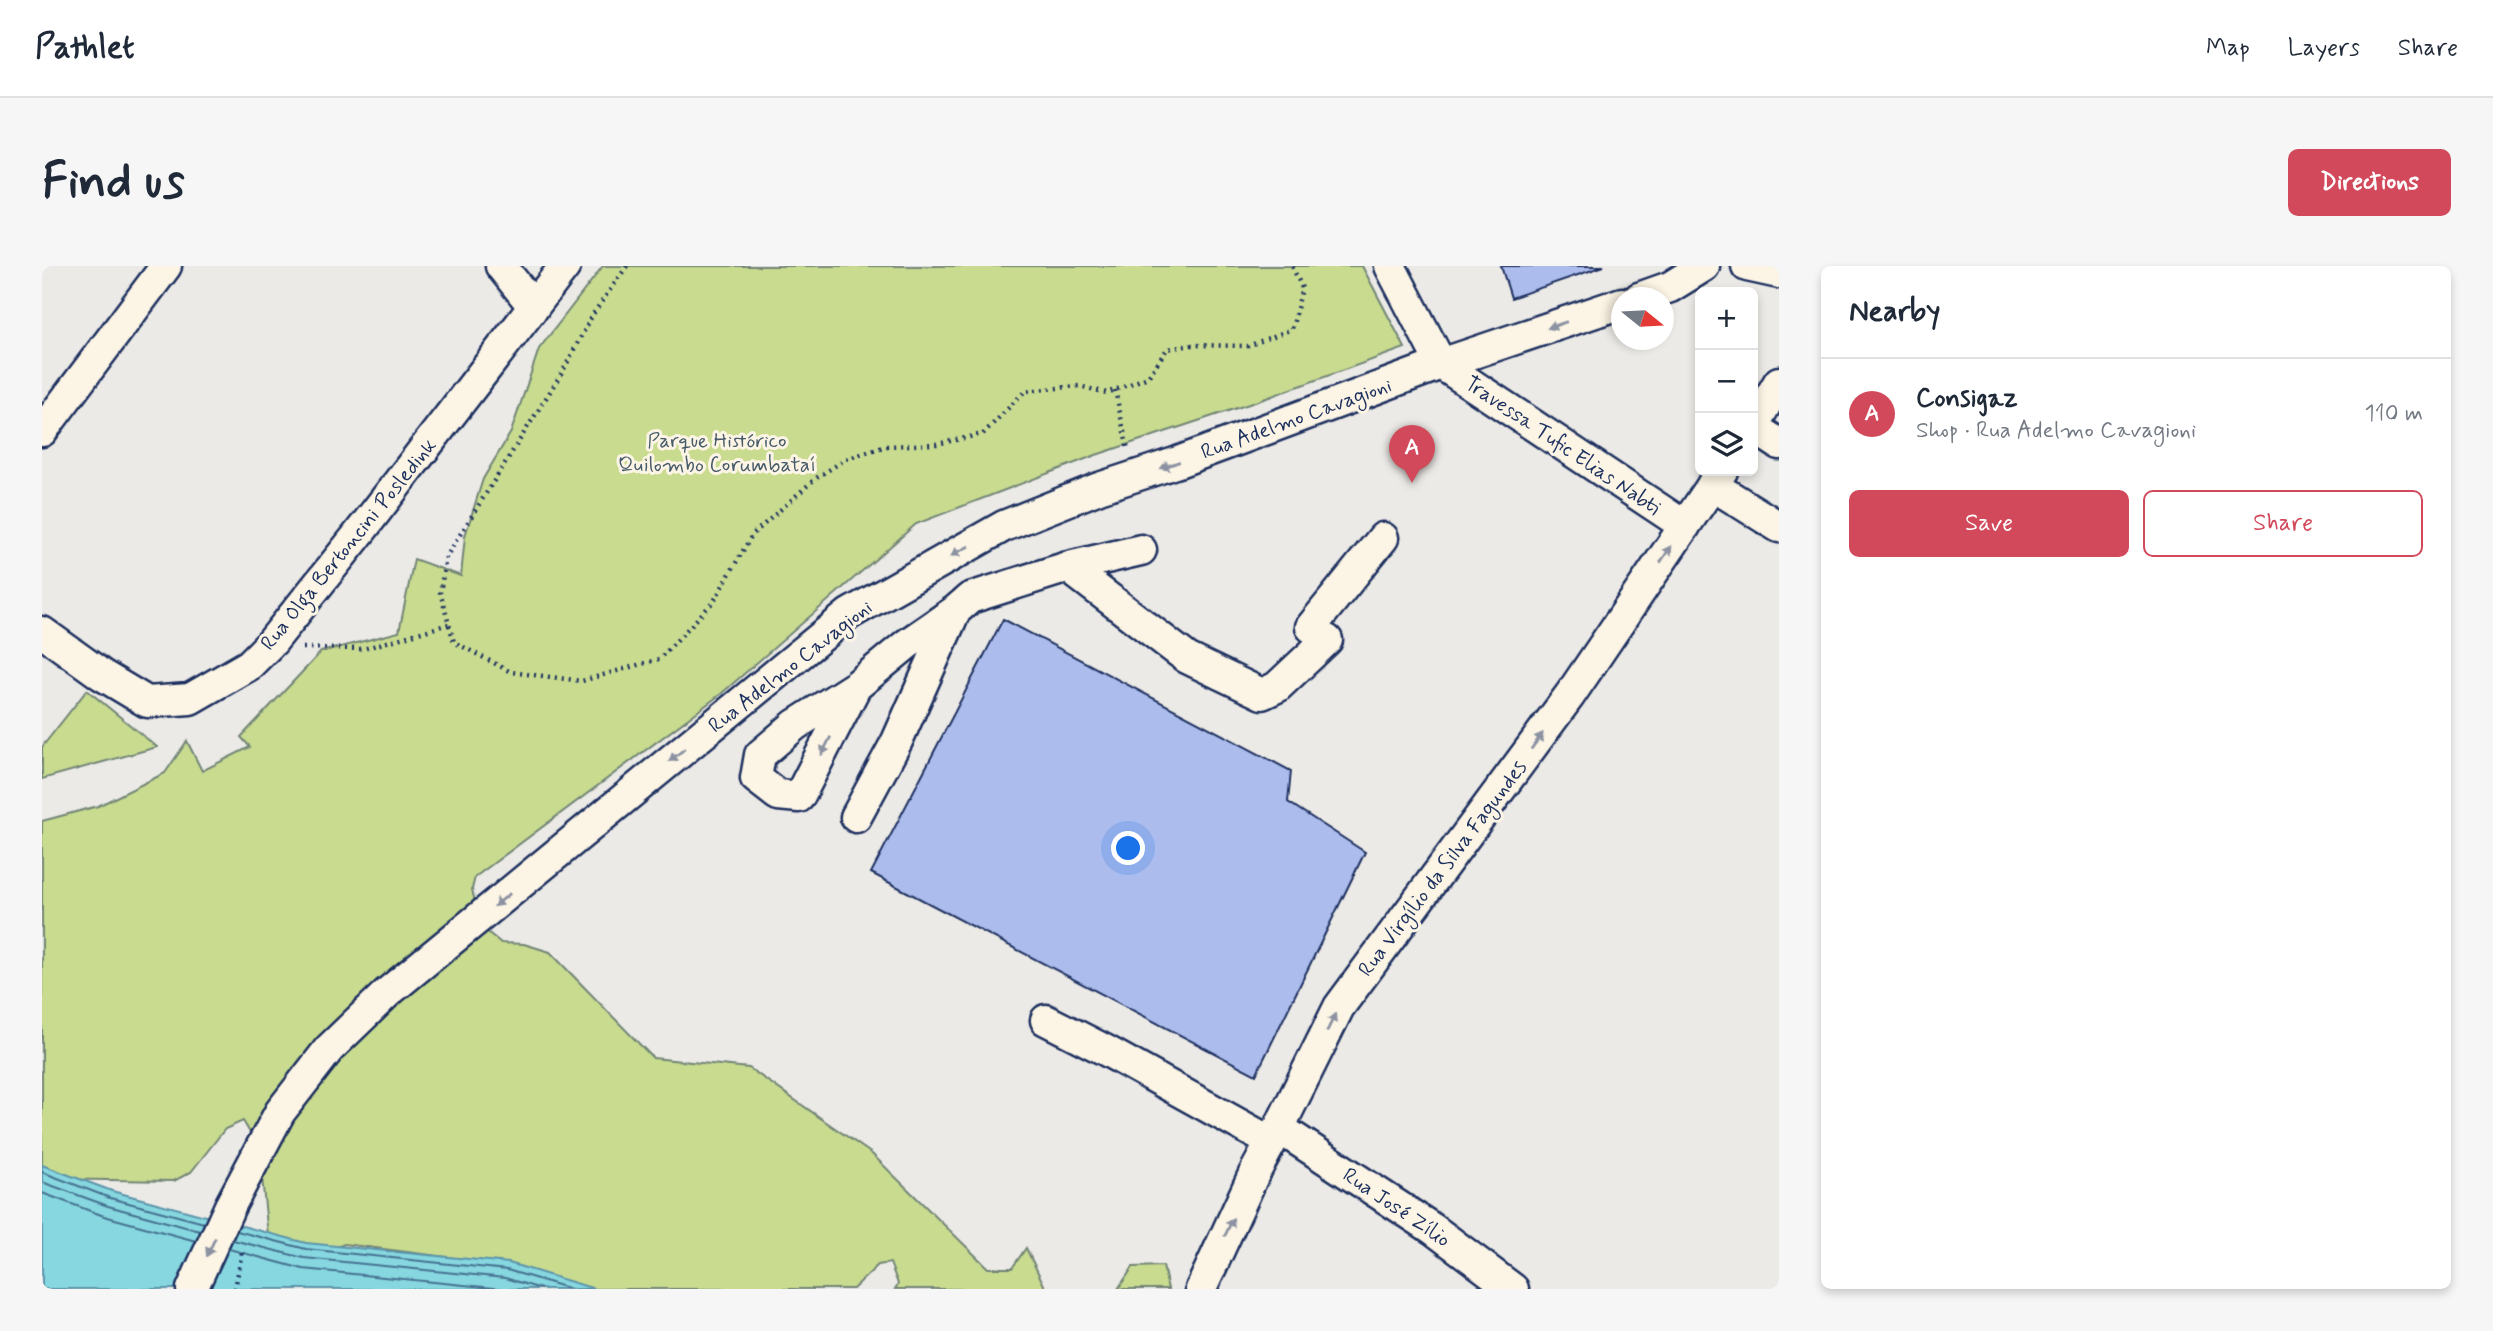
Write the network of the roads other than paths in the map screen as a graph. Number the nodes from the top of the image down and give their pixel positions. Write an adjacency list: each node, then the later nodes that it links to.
1 (166, 266): 15 (street)
2 (501, 266): 9 (street)
3 (565, 266): 9 (street, Rua Olga Bertoncini Posledink)
4 (1390, 266): 11 (street)
5 (1704, 266): 8 (street)
6 (1747, 266): 7 (street)
7 (1779, 273)
8 (1670, 287)
9 (534, 307): 24 (street, Rua Olga Bertoncini Posledink)
10 (1611, 307): 11 (street, Rua Adelmo Cavagioni, one-way to 11)
11 (1441, 364): 18 (street, Travessa Tufic Elias Nabti); 29 (street, Rua Adelmo Cavagioni, one-way to 29)
12 (1779, 382): 13 (street)
13 (1758, 418)
14 (1758, 429): 16 (street)
15 (42, 431)
16 (1779, 444)
17 (1717, 478): 18 (street, Rua Virgílio da Silva Fagundes); 19 (street)
18 (1685, 526): 28 (street, Rua Virgílio da Silva Fagundes, one-way to 18)
19 (1779, 527)
20 (1383, 538): 22 (street)
21 (1141, 551): 22 (street)
22 (1068, 567): 23 (street)
23 (955, 611): 25 (street); 26 (street)
24 (42, 632)
25 (856, 685)
26 (856, 817)
27 (1046, 1020): 28 (street, Rua José Zílio)
28 (1275, 1135): 30 (street, Rua Virgílio da Silva Fagundes, one-way to 28); 31 (street, Rua José Zílio)
29 (192, 1289)
30 (1201, 1289)
31 (1513, 1289)

